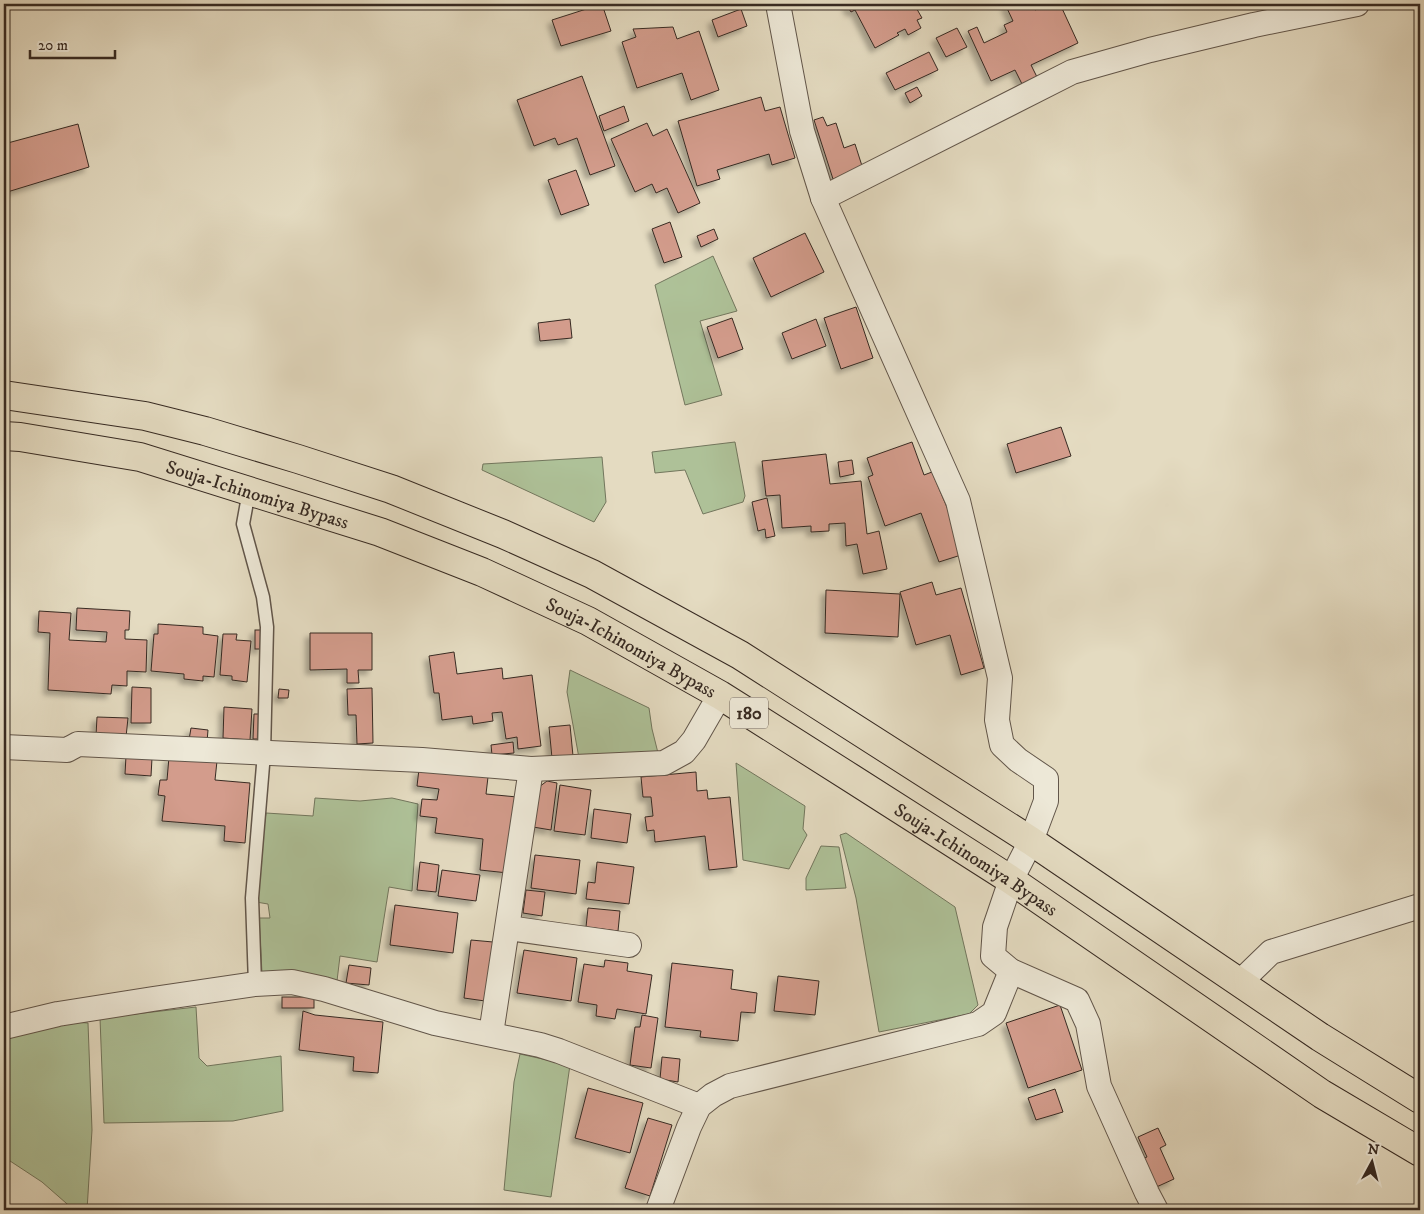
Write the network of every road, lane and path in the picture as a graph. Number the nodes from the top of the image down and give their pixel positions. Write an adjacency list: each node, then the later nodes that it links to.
1 (778, 4): 3 (street)
2 (1357, 4): 3 (street)
3 (823, 198): 11 (street)
4 (4, 395): 11 (highway, 180)
5 (4, 436): 6 (highway, Souja-Ichinomiya Bypass / 180)
6 (249, 491): 7 (highway, Souja-Ichinomiya Bypass / 180); 9 (lane)
7 (720, 695): 10 (street); 12 (highway, Souja-Ichinomiya Bypass / 180)
8 (4, 747): 9 (street)
9 (264, 753): 10 (street); 18 (lane)
10 (531, 769): 14 (street)
11 (1031, 841): 12 (street); 17 (highway, 180)
12 (1011, 880): 16 (street); 23 (highway, Souja-Ichinomiya Bypass / 180)
13 (1420, 906): 17 (street)
14 (508, 928): 15 (street); 20 (street)
15 (629, 945)
16 (1011, 971): 22 (street); 25 (street)
17 (1240, 983): 21 (highway, 180)
18 (255, 984): 19 (street); 20 (street)
19 (4, 1027)
20 (491, 1034): 22 (street)
21 (1420, 1099)
22 (699, 1106): 24 (street)
23 (1420, 1152)
24 (658, 1210)
25 (1156, 1210)

